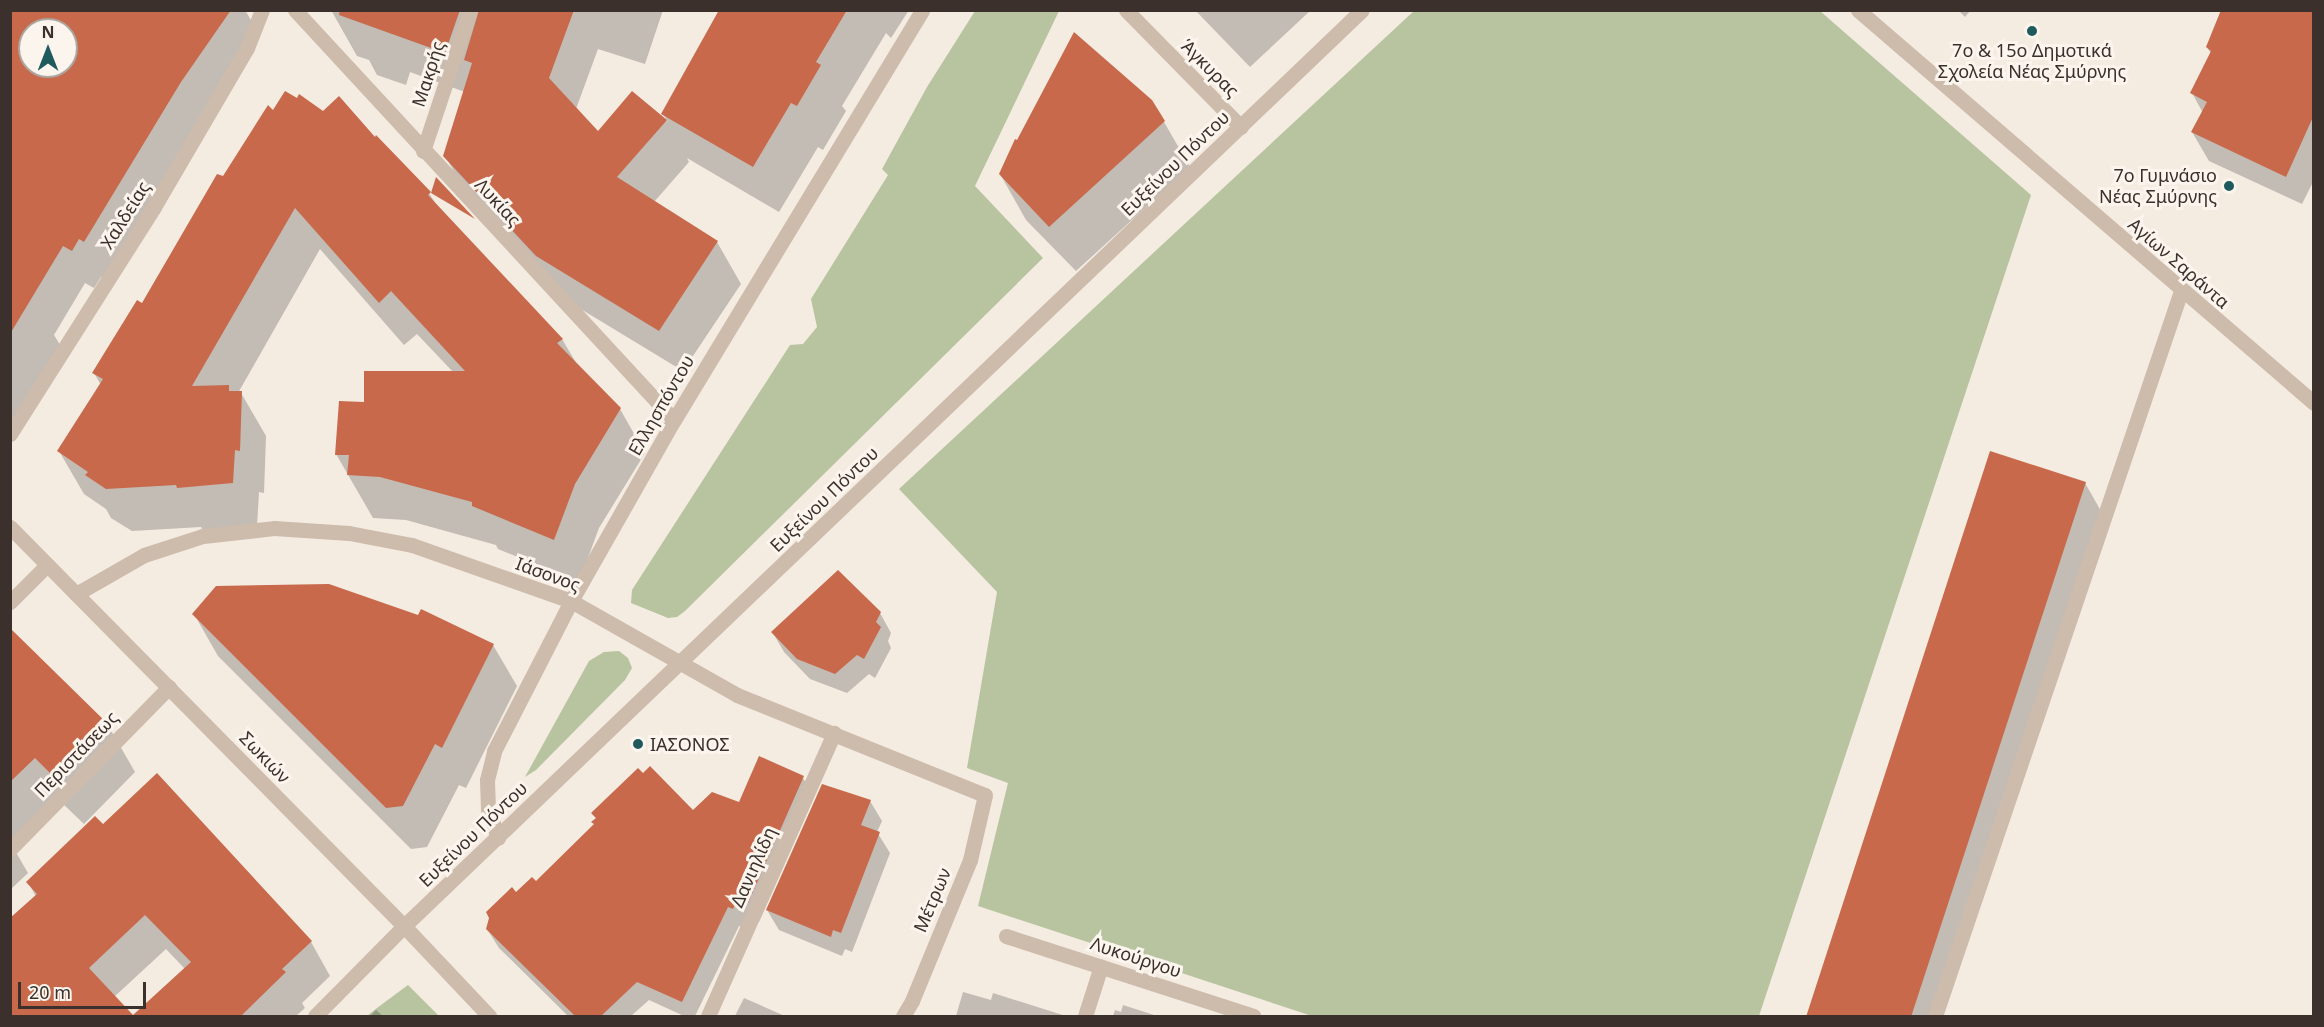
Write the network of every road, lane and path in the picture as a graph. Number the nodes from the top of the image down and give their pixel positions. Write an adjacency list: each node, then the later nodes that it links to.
1 (262, 10): 13 (street, Χαλδείας)
2 (295, 10): 9 (street, Λυκίας)
3 (470, 10): 9 (street, Μακρής)
4 (922, 10): 12 (street, Ελλησπόντου)
5 (1126, 10): 8 (street, Άγκυρας)
6 (1362, 10): 8 (street, Ευξείνου Πόντου)
7 (1858, 10): 10 (street, Αγίων Σαράντα)
8 (1241, 127): 19 (street, Ευξείνου Πόντου)
9 (423, 150): 12 (street, Λυκίας)
10 (2181, 291): 11 (street, Αγίων Σαράντα); 34 (street)
11 (2313, 403)
12 (674, 420): 17 (street, Ελλησπόντου)
13 (10, 434)
14 (10, 527): 15 (street, Σωκιών)
15 (47, 565): 16 (street, Σωκιών); 18 (street)
16 (76, 594): 17 (street, Ιάσονος); 20 (street, Σωκιών)
17 (571, 601): 19 (street, Ιάσονος); 23 (street, Ελλησπόντου)
18 (10, 602)
19 (681, 663): 21 (street, Ιάσονος); 23 (street, Ευξείνου Πόντου)
20 (169, 687): 24 (street, Περιστάσεως); 25 (street, Σωκιών)
21 (834, 733): 22 (street, Ιάσονος); 30 (street, Δανιηλίδη)
22 (985, 795): 31 (street, Μέτρων)
23 (498, 838): 25 (street, Ευξείνου Πόντου)
24 (10, 849)
25 (404, 926): 28 (street, Ευξείνου Πόντου); 29 (street, Σωκιών)
26 (1006, 936): 27 (street, Λυκούργου)
27 (1101, 966): 32 (street); 33 (street, Λυκούργου)
28 (315, 1017)
29 (489, 1017)
30 (708, 1017)
31 (903, 1017)
32 (1085, 1017)
33 (1253, 1017)
34 (1935, 1017)

